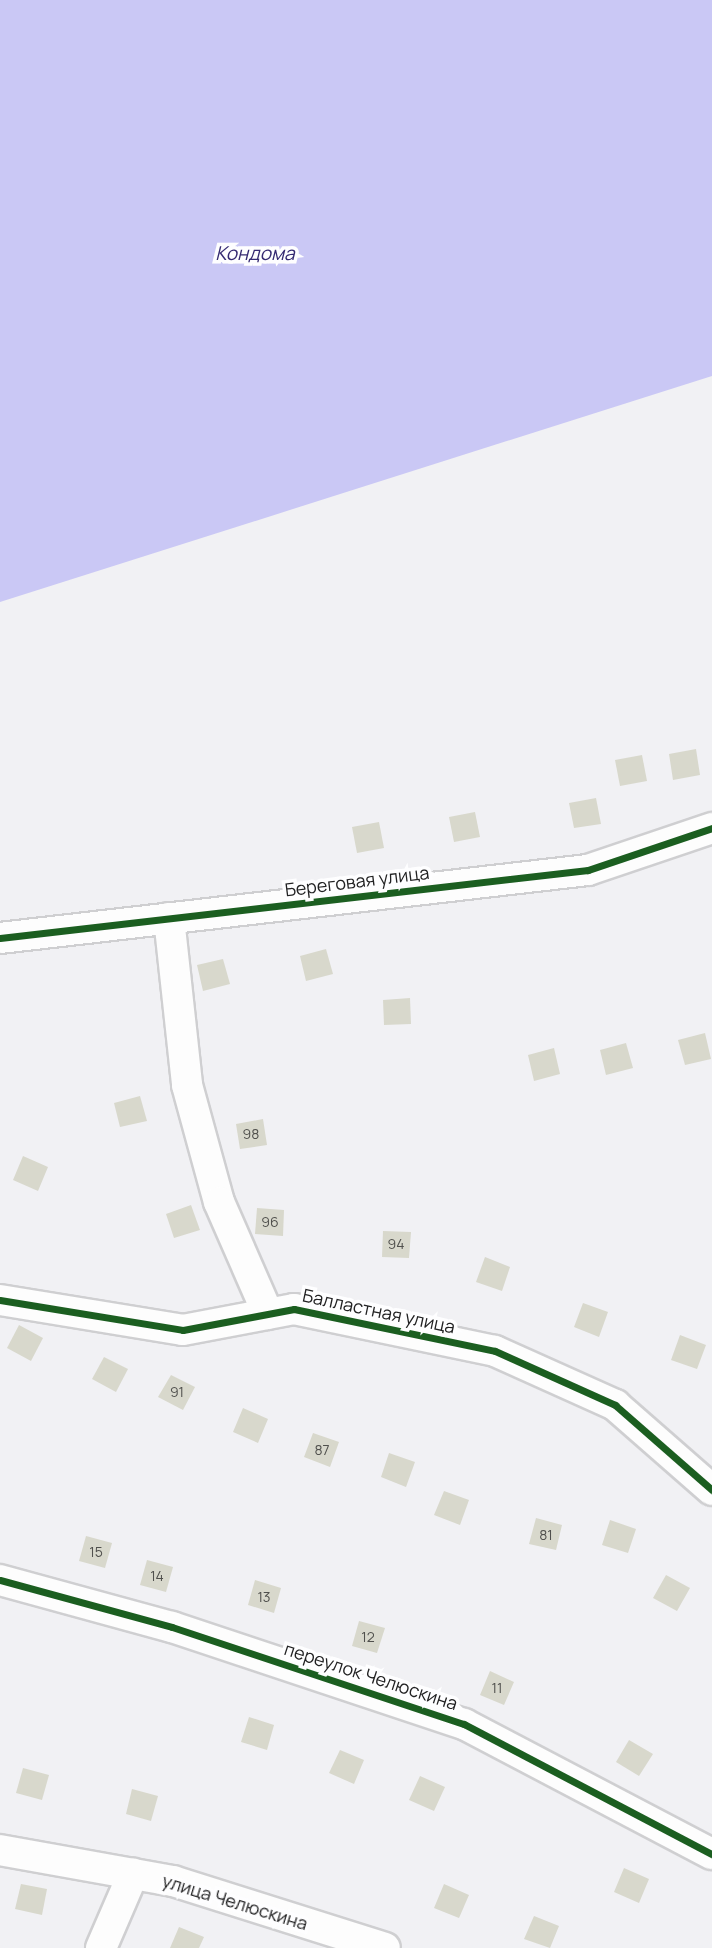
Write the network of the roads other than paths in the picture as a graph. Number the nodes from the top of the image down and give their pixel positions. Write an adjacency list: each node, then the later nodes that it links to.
1 (712, 828): 2 (street, Береговая улица)
2 (169, 918): 3 (street, Береговая улица); 5 (street)
3 (0, 938)
4 (0, 1300): 5 (street, Балластная улица)
5 (268, 1314): 6 (street, Балластная улица)
6 (712, 1490)
7 (0, 1580): 9 (street, переулок Челюскина)
8 (0, 1850): 10 (street, улица Челюскина)
9 (712, 1854)
10 (133, 1874): 11 (street); 12 (street, улица Челюскина)
11 (101, 1948)
12 (385, 1948)

